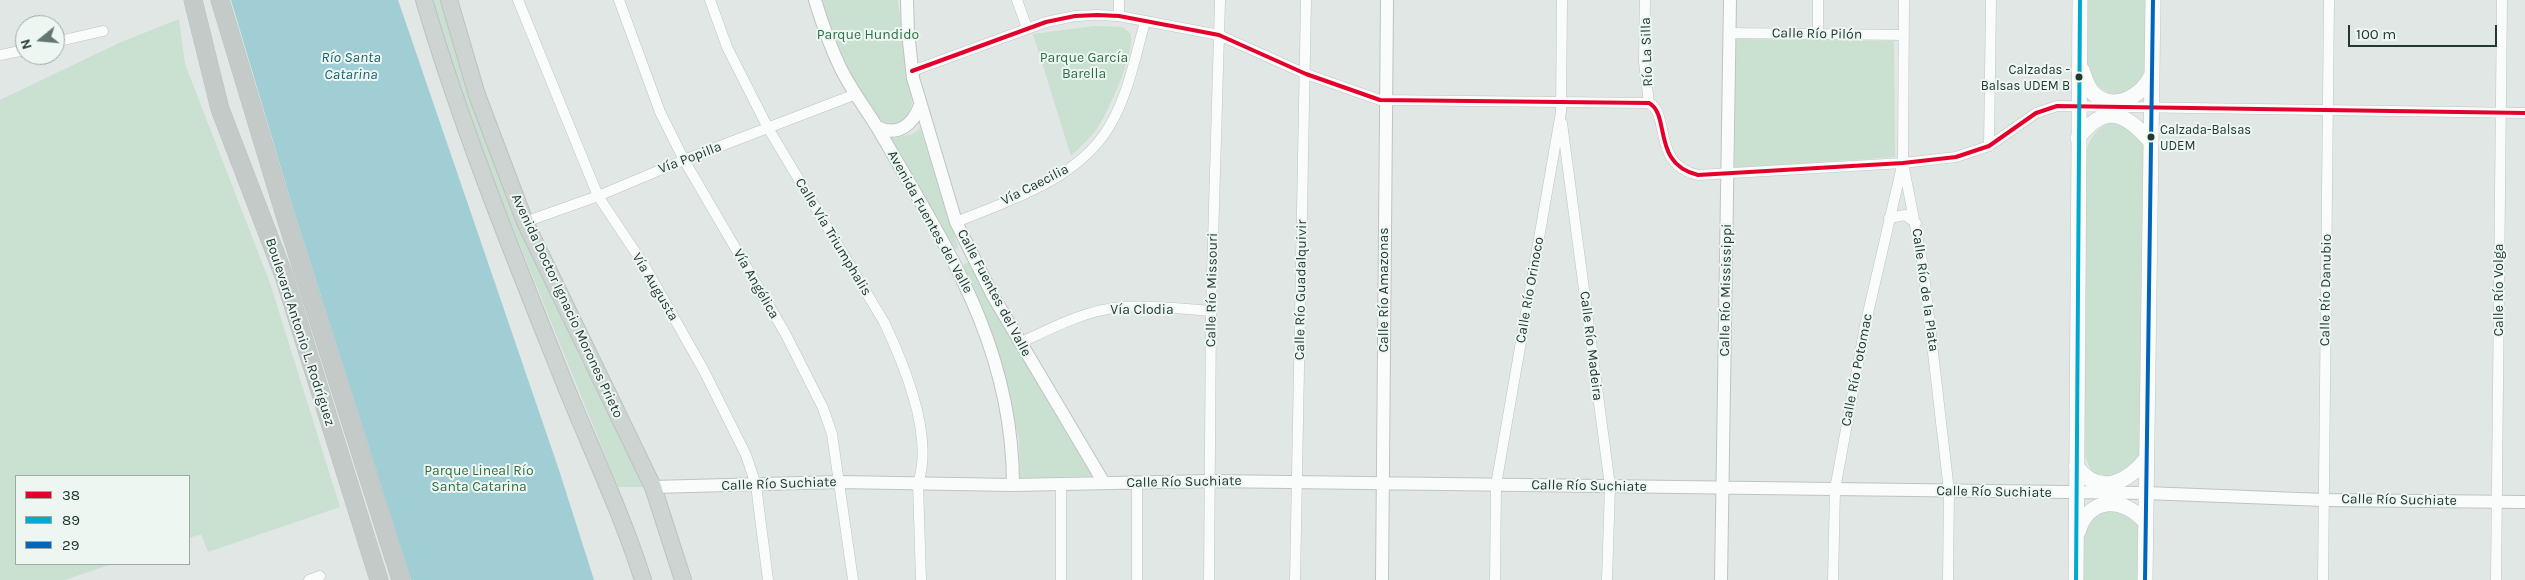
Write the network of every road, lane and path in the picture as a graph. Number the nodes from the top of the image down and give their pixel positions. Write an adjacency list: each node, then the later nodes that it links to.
1 (193, 0): 94 (highway, Boulevard Antonio L. Rodríguez)
2 (220, 0): 95 (highway, Boulevard Antonio L. Rodríguez)
3 (424, 0): 96 (main road, Avenida Doctor Ignacio Morones Prieto)
4 (448, 0): 60 (main road, Avenida Doctor Ignacio Morones Prieto)
5 (518, 0): 58 (street, Vía Augusta)
6 (619, 0): 55 (street, Vía Angélica)
7 (710, 0): 51 (street, Calle Vía Triumphalis)
8 (814, 0): 40 (street, Avenida Fuentes del Valle)
9 (907, 0): 37 (street, Calle Fuentes del Valle)
10 (1017, 0): 27 (street)
11 (1119, 0): 25 (street)
12 (1220, 0): 31 (street, Calle Río Missouri)
13 (1306, 0): 38 (street, Calle Río Guadalquivir)
14 (1387, 0): 41 (street, Calle Río Amazonas)
15 (1562, 0): 45 (street, Calle Río Orinoco)
16 (1645, 0): 43 (street, Río La Silla)
17 (1730, 0): 29 (street, Calle Río Mississippi)
18 (1818, 0): 30 (street)
19 (1904, 0): 32 (street, Calle Río de la Plata)
20 (1991, 0): 54 (street)
21 (2080, 0): 36 (main road)
22 (2153, 0): 39 (main road)
23 (2329, 0): 47 (street, Calle Río Danubio)
24 (2502, 0): 48 (street, Calle Río Volga)
25 (1119, 16): 26 (street); 27 (street)
26 (1145, 22): 31 (street); 61 (street, Vía Caecilia)
27 (1027, 28): 37 (street)
28 (103, 31): 33 (street)
29 (1729, 33): 30 (street, Calle Río Pilón); 57 (street, Calle Río Mississippi)
30 (1818, 34): 32 (street, Calle Río Pilón)
31 (1219, 35): 38 (street); 65 (street, Calle Río Missouri)
32 (1904, 35): 56 (street, Calle Río de la Plata)
33 (65, 40)
34 (15, 52): 35 (street)
35 (0, 55)
36 (2080, 64): 39 (main road); 44 (main road)
37 (912, 71): 42 (street, Calle Fuentes del Valle)
38 (1306, 74): 41 (street); 71 (street, Calle Río Guadalquivir)
39 (2152, 74): 46 (main road)
40 (856, 94): 50 (street, Avenida Fuentes del Valle); 51 (street, Vía Popilla)
41 (1386, 100): 45 (street); 76 (street, Calle Río Amazonas)
42 (920, 105): 50 (street); 61 (street, Calle Fuentes del Valle)
43 (1652, 105): 45 (street); 57 (street, Río La Silla)
44 (2080, 106): 46 (street, Río La Silla); 52 (main road); 54 (street, Río La Silla)
45 (1561, 107): 78 (street, Calle Río Orinoco); 81 (street, Calle Río Madeira)
46 (2151, 108): 47 (street, Río La Silla); 53 (main road)
47 (2329, 109): 48 (street, Río La Silla); 87 (street, Calle Río Danubio)
48 (2500, 113): 49 (street, Río La Silla); 88 (street, Calle Río Volga)
49 (2525, 113)
50 (876, 127): 64 (street, Avenida Fuentes del Valle)
51 (768, 128): 55 (street, Vía Popilla); 72 (street, Calle Vía Triumphalis)
52 (2078, 138): 53 (main road); 68 (main road)
53 (2150, 141): 67 (main road)
54 (1989, 146): 56 (street, Río La Silla)
55 (684, 160): 58 (street, Vía Popilla); 70 (street, Vía Angélica)
56 (1903, 164): 57 (street, Río La Silla); 59 (street, Calle Río Potomac); 62 (street, Calle Río de la Plata)
57 (1728, 174): 82 (street, Calle Río Mississippi)
58 (598, 196): 60 (street, Vía Popilla); 80 (street, Vía Augusta)
59 (1889, 218): 62 (street); 83 (street, Calle Río Potomac)
60 (525, 222): 79 (main road, Avenida Doctor Ignacio Morones Prieto)
61 (956, 222): 63 (street, Calle Fuentes del Valle)
62 (1916, 223): 84 (street, Calle Río de la Plata)
63 (967, 245): 64 (street); 66 (street, Calle Fuentes del Valle)
64 (950, 255): 77 (street, Avenida Fuentes del Valle)
65 (1211, 311): 66 (street, Vía Clodia); 69 (street, Calle Río Missouri)
66 (1020, 343): 73 (street, Calle Fuentes del Valle)
67 (2147, 458): 68 (main road); 86 (main road)
68 (2076, 466): 85 (main road)
69 (1210, 481): 71 (street, Calle Río Suchiate); 74 (street, Calle Río Suchiate); 103 (street, Calle Río Missouri)
70 (839, 482): 72 (street, Calle Río Suchiate); 80 (street, Calle Río Suchiate); 99 (street, Vía Angélica)
71 (1296, 482): 76 (street, Calle Río Suchiate); 104 (street, Calle Río Guadalquivir)
72 (918, 483): 77 (street, Calle Río Suchiate); 100 (street, Calle Vía Triumphalis)
73 (1104, 483): 74 (street, Calle Río Suchiate); 75 (street, Calle Río Suchiate)
74 (1137, 483): 102 (street)
75 (1061, 484): 77 (street, Calle Río Suchiate); 101 (street)
76 (1383, 484): 78 (street, Calle Río Suchiate); 105 (street, Calle Río Amazonas)
77 (1013, 485)
78 (1496, 485): 81 (street, Calle Río Suchiate); 106 (street, Calle Río Orinoco)
79 (654, 486): 80 (street, Calle Río Suchiate); 97 (main road, Avenida Doctor Ignacio Morones Prieto)
80 (756, 486): 98 (street, Vía Augusta)
81 (1610, 486): 82 (street, Calle Río Suchiate); 107 (street, Calle Río Madeira)
82 (1723, 488): 83 (street, Calle Río Suchiate); 108 (street, Calle Río Mississippi)
83 (1835, 489): 84 (street, Calle Río Suchiate); 109 (street, Calle Río Potomac)
84 (1949, 491): 85 (street, Calle Río Suchiate); 110 (street, Calle Río de la Plata)
85 (2076, 494): 86 (street, Calle Río Suchiate); 91 (main road)
86 (2146, 494): 87 (street, Calle Río Suchiate); 90 (main road)
87 (2324, 500): 88 (street, Calle Río Suchiate); 113 (street, Calle Río Danubio)
88 (2497, 501): 89 (street, Calle Río Suchiate); 114 (street, Calle Río Volga)
89 (2525, 502)
90 (2146, 523): 91 (main road); 112 (main road)
91 (2076, 538): 111 (main road)
92 (320, 576): 93 (street)
93 (309, 580)
94 (379, 580)
95 (401, 580)
96 (643, 580)
97 (683, 580)
98 (768, 580)
99 (853, 580)
100 (921, 580)
101 (1061, 580)
102 (1137, 580)
103 (1209, 580)
104 (1295, 580)
105 (1382, 580)
106 (1494, 580)
107 (1607, 580)
108 (1721, 580)
109 (1833, 580)
110 (1948, 580)
111 (2076, 580)
112 (2145, 580)
113 (2323, 580)
114 (2496, 580)

